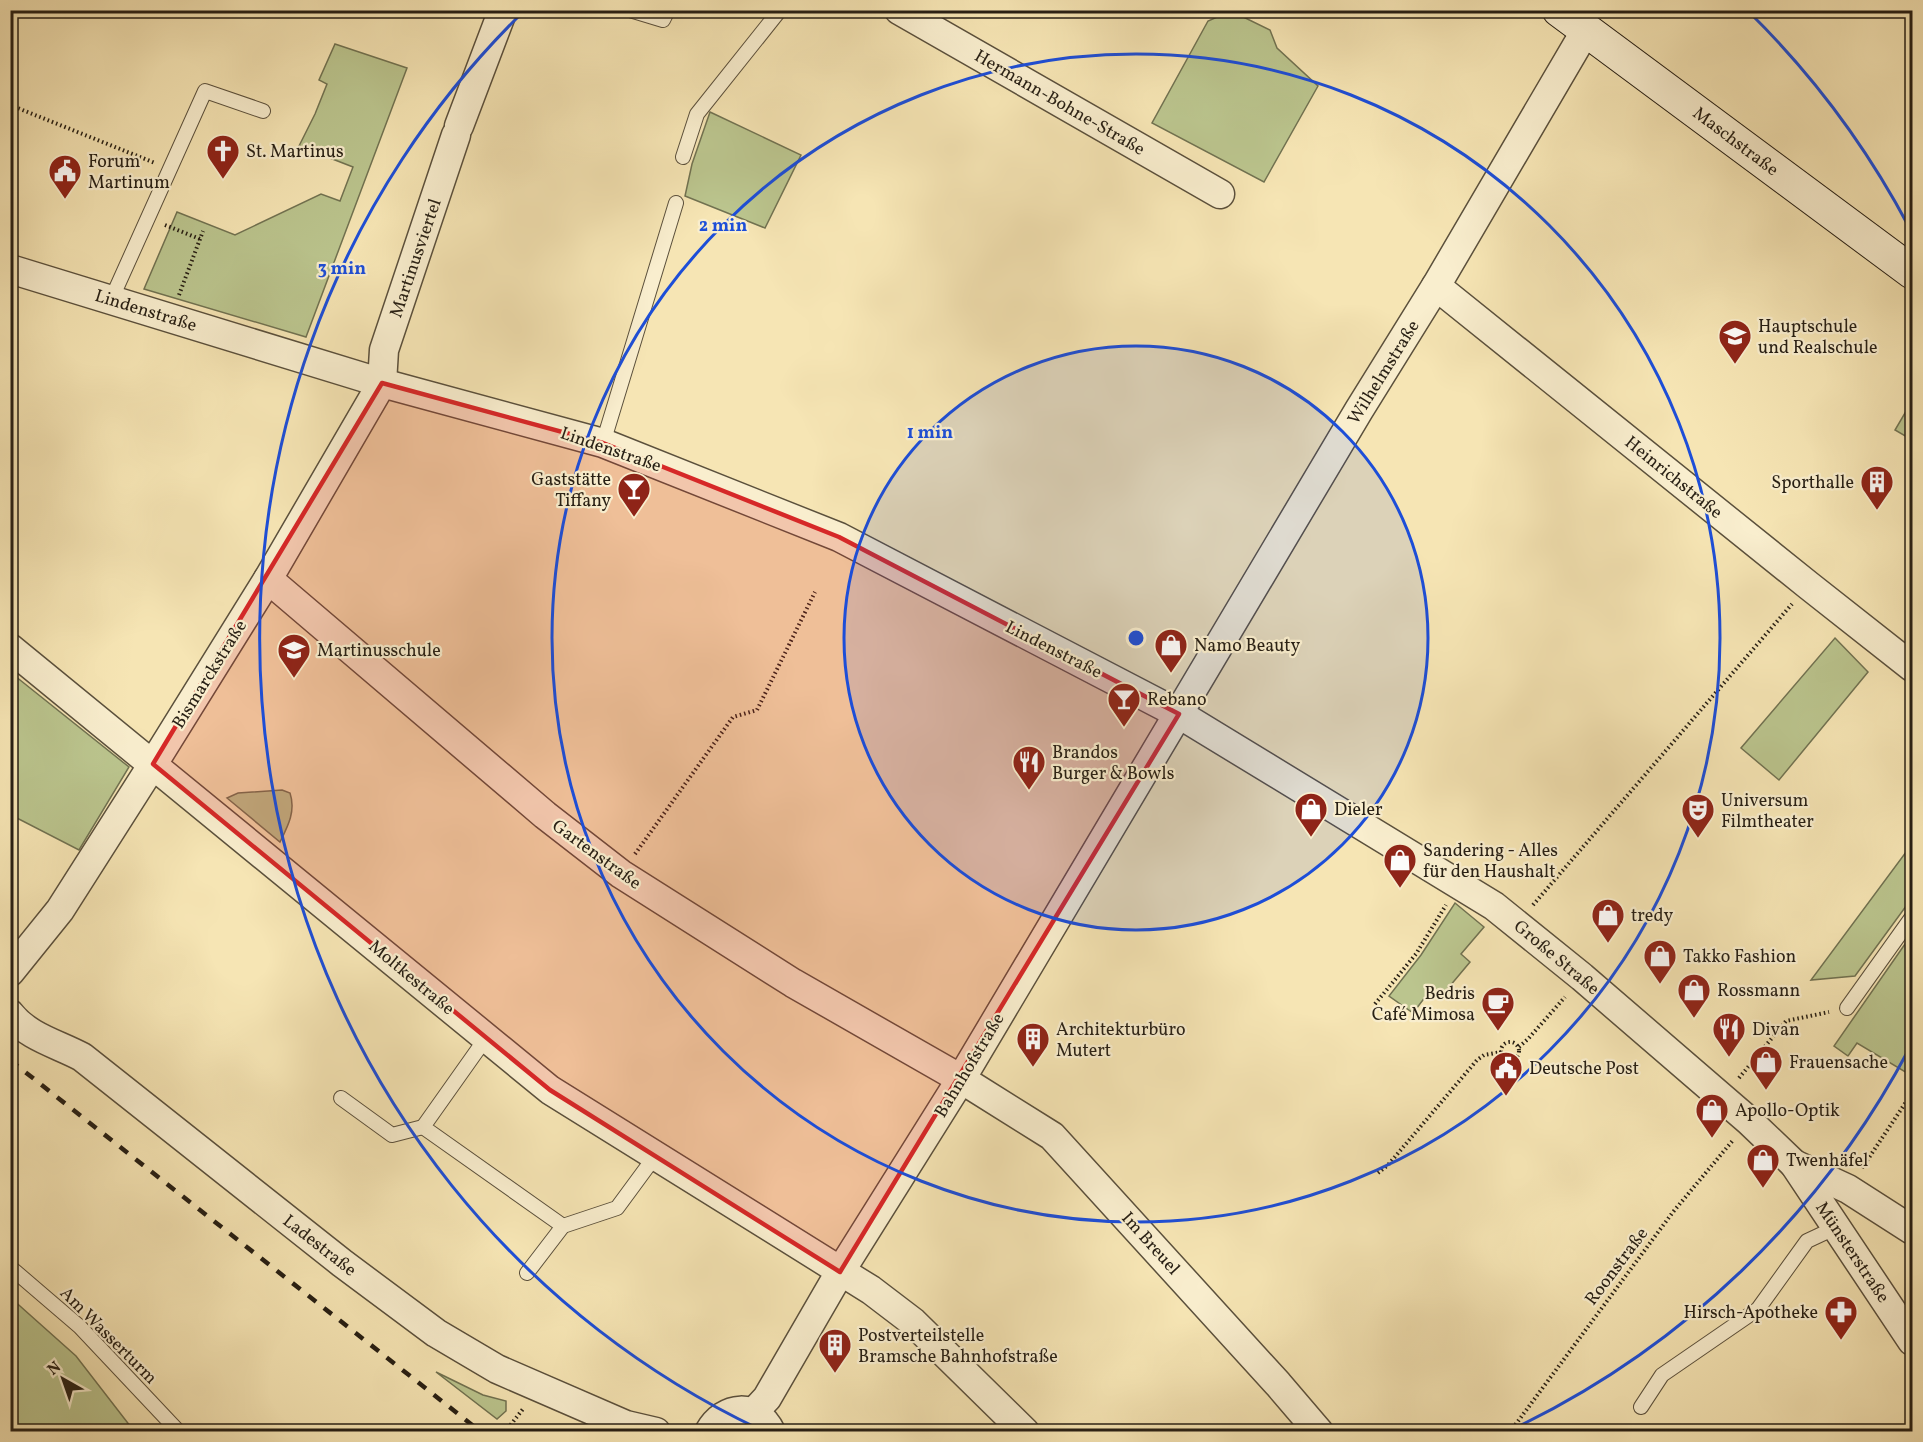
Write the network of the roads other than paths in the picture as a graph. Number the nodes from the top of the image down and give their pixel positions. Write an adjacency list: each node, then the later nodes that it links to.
1 (503, 10): 16 (street, Martinusviertel)
2 (630, 10): 3 (lane)
3 (668, 10)
4 (780, 10): 9 (lane)
5 (899, 10): 10 (street, Hermann-Bohne-Straße)
6 (1559, 10): 7 (main road, Maschstraße)
7 (1586, 30): 13 (main road, Maschstraße); 14 (street, Wilhelmstraße)
8 (263, 111): 15 (lane)
9 (683, 157)
10 (1220, 194)
11 (676, 203): 17 (lane)
12 (10, 269): 15 (street, Lindenstraße)
13 (1912, 272)
14 (1436, 286): 20 (street, Heinrichstraße); 21 (street, Wilhelmstraße)
15 (111, 300): 16 (street, Lindenstraße)
16 (382, 383): 17 (street, Lindenstraße); 18 (street, Bismarckstraße)
17 (603, 443): 21 (street, Lindenstraße)
18 (268, 579): 22 (street, Bismarckstraße); 28 (street, Gartenstraße)
19 (10, 648): 22 (street, Moltkestraße)
20 (1912, 667)
21 (1179, 714): 28 (street, Bahnhofstraße); 32 (street, Große Straße)
22 (153, 764): 24 (street, Bismarckstraße); 27 (street, Moltkestraße)
23 (1912, 917): 25 (lane)
24 (17, 965)
25 (1847, 1008)
26 (10, 1014): 43 (street, Ladestraße)
27 (486, 1038): 30 (lane); 31 (street, Moltkestraße)
28 (961, 1079): 37 (street, Bahnhofstraße); 46 (street, Im Breuel)
29 (341, 1098): 30 (lane)
30 (423, 1127): 33 (lane)
31 (656, 1155): 33 (lane); 37 (street, Moltkestraße)
32 (1794, 1164): 34 (street, Münsterstraße); 35 (street, Große Straße)
33 (563, 1226): 38 (lane)
34 (1837, 1227): 39 (street, Münsterstraße); 40 (lane)
35 (1912, 1230)
36 (10, 1267): 42 (lane, Am Wasserturm)
37 (840, 1272): 41 (street, Bahnhofstraße); 45 (street, Moltkestraße)
38 (527, 1273)
39 (1912, 1341)
40 (1641, 1407)
41 (762, 1422): 44 (street)
42 (179, 1431)
43 (656, 1431)
44 (709, 1431)
45 (1025, 1431)
46 (1319, 1431)

